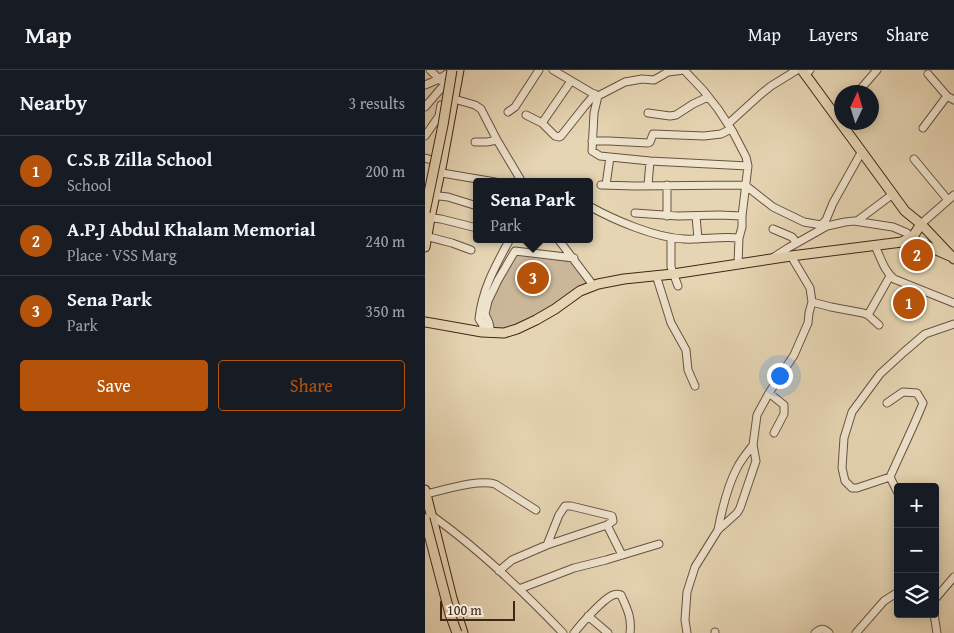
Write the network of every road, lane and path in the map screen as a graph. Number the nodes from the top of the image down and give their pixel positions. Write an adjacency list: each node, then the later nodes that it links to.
1 (430, 70): 13 (street)
2 (459, 70): 20 (main road)
3 (539, 70): 23 (street)
4 (553, 70): 10 (street)
5 (684, 70): 16 (street); 18 (street)
6 (797, 70): 27 (street)
7 (807, 70): 21 (main road); 34 (main road)
8 (877, 70): 15 (street)
9 (451, 71): 13 (main road); 53 (main road, bridge)
10 (562, 72): 12 (street)
11 (928, 74): 17 (street)
12 (571, 80): 16 (street); 26 (street)
13 (443, 84): 14 (street); 20 (main road); 20 (street); 22 (street)
14 (425, 85)
15 (864, 85)
16 (597, 95): 26 (street); 33 (street)
17 (947, 96): 19 (street); 28 (street)
18 (708, 97): 24 (street); 27 (street)
19 (954, 100)
20 (451, 101): 30 (street); 31 (street); 37 (main road)
21 (834, 105)
22 (425, 107)
23 (508, 112)
24 (648, 113)
25 (526, 115): 26 (street)
26 (542, 123)
27 (730, 126): 33 (street); 39 (street)
28 (923, 128)
29 (854, 130): 58 (main road)
30 (425, 136)
31 (497, 140): 32 (street); 42 (street)
32 (475, 142)
33 (592, 142): 35 (street)
34 (862, 151): 46 (main road); 60 (street)
35 (610, 157): 38 (street); 43 (street)
36 (914, 159): 49 (street)
37 (433, 160): 40 (main road)
38 (649, 161): 39 (street); 43 (street)
39 (748, 166): 45 (street)
40 (435, 172): 41 (street); 47 (main road)
41 (473, 178)
42 (521, 178)
43 (648, 185): 44 (street)
44 (667, 185): 45 (street); 54 (street)
45 (745, 186): 56 (street); 60 (street)
46 (893, 194): 57 (street); 58 (main road)
47 (427, 195): 50 (street); 53 (main road)
48 (954, 195): 49 (street)
49 (948, 200): 58 (street)
50 (473, 205)
51 (593, 208): 64 (street)
52 (635, 213): 54 (street)
53 (427, 216): 59 (street); 62 (main road)
54 (667, 216): 55 (street)
55 (696, 216): 56 (street); 66 (street)
56 (742, 216): 65 (street)
57 (857, 221): 60 (street); 63 (street)
58 (919, 222): 63 (main road); 76 (main road)
59 (473, 227)
60 (821, 227): 67 (street)
61 (773, 229): 67 (street)
62 (426, 236): 72 (main road); 73 (street)
63 (911, 237): 68 (main road)
64 (671, 238): 66 (street); 79 (street)
65 (739, 238): 66 (street); 78 (street)
66 (698, 239)
67 (797, 242): 77 (street)
68 (902, 242): 71 (main road); 76 (main road)
69 (508, 243): 90 (street)
70 (562, 243): 75 (street)
71 (875, 246): 74 (main road); 81 (street)
72 (425, 247)
73 (471, 250)
74 (791, 256): 77 (main road); 84 (street)
75 (574, 258): 82 (street); 90 (street)
76 (953, 258)
77 (772, 259): 78 (main road)
78 (738, 264): 79 (main road)
79 (673, 274): 80 (main road); 83 (street)
80 (656, 275): 82 (main road); 91 (street)
81 (890, 276): 85 (street); 86 (street)
82 (595, 284): 90 (main road)
83 (677, 286)
84 (812, 302): 86 (street); 92 (street)
85 (954, 303)
86 (868, 315): 89 (street)
87 (425, 322): 90 (main road)
88 (954, 324): 96 (street)
89 (879, 325)
90 (487, 333)
91 (695, 386)
92 (769, 393): 94 (street); 95 (street)
93 (887, 403): 96 (street)
94 (774, 433)
95 (753, 445): 103 (street); 103 (street)
96 (890, 477): 97 (street)
97 (894, 485)
98 (425, 492): 99 (street); 100 (main road)
99 (536, 510)
100 (428, 517): 104 (main road); 108 (street); 115 (main road, bridge)
101 (607, 525): 106 (street); 106 (street); 107 (street)
102 (425, 529): 104 (main road)
103 (718, 530): 121 (street)
104 (430, 542): 115 (main road); 116 (main road)
105 (659, 544): 107 (street)
106 (547, 545): 108 (street)
107 (622, 555): 110 (street)
108 (499, 571): 110 (street)
109 (954, 577): 111 (street)
110 (519, 589): 117 (street)
111 (939, 594)
112 (894, 595): 124 (street)
113 (588, 616): 118 (street); 119 (street); 120 (street)
114 (935, 618): 125 (street)
115 (455, 633)
116 (463, 633)
117 (563, 633)
118 (574, 633)
119 (608, 633)
120 (630, 633)
121 (687, 633)
122 (815, 633): 123 (street)
123 (829, 633)
124 (856, 633)
125 (937, 633)

